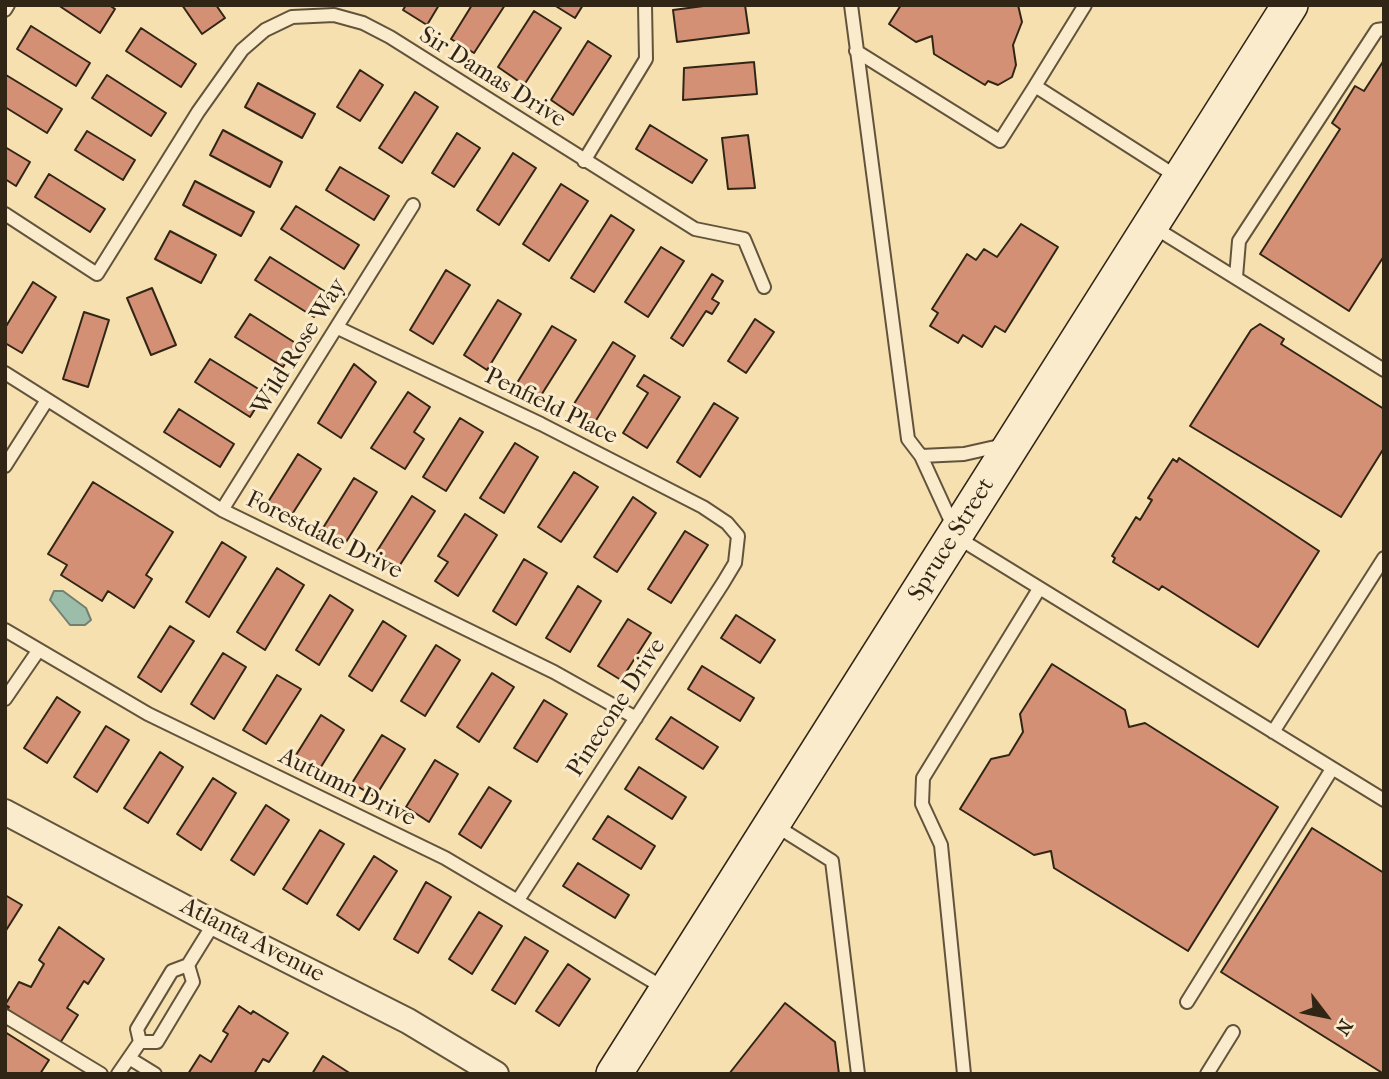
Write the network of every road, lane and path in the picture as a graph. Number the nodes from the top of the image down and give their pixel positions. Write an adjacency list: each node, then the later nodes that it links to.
1 (645, 5): 8 (lane)
2 (851, 5): 6 (lane)
3 (1086, 5): 7 (lane)
4 (1290, 5): 9 (main road, Spruce Street)
5 (1384, 29): 13 (lane)
6 (856, 51): 7 (lane); 20 (lane)
7 (1035, 86): 9 (lane)
8 (584, 161): 11 (lane, Sir Damas Drive); 14 (lane, Sir Damas Drive)
9 (1180, 179): 12 (main road, Spruce Street)
10 (413, 205): 15 (lane, Wild Rose Way)
11 (5, 214)
12 (1151, 226): 13 (lane); 19 (main road, Spruce Street)
13 (1237, 277): 16 (lane)
14 (764, 287)
15 (338, 328): 22 (lane, Wild Rose Way); 24 (lane, Penfield Place)
16 (1384, 370)
17 (5, 373): 18 (lane, Forestdale Drive)
18 (47, 400): 21 (lane); 22 (lane, Forestdale Drive)
19 (1014, 442): 20 (lane); 23 (main road, Spruce Street)
20 (921, 456): 23 (lane)
21 (5, 466)
22 (222, 510): 30 (lane, Forestdale Drive)
23 (955, 535): 26 (lane); 35 (main road, Spruce Street)
24 (738, 536): 30 (lane, Pinecone Drive)
25 (1384, 558): 31 (lane)
26 (1039, 589): 31 (lane); 51 (lane)
27 (5, 631): 28 (lane, Autumn Drive)
28 (38, 651): 29 (lane); 36 (lane, Autumn Drive)
29 (5, 699)
30 (636, 718): 36 (lane, Pinecone Drive)
31 (1273, 732): 32 (lane)
32 (1332, 769): 33 (lane); 40 (lane)
33 (1384, 800)
34 (5, 812): 37 (street, Atlanta Avenue)
35 (773, 824): 39 (main road, Spruce Street); 50 (lane)
36 (518, 900): 39 (lane, Autumn Drive)
37 (214, 923): 38 (lane); 48 (street, Atlanta Avenue)
38 (188, 965): 43 (lane); 43 (lane)
39 (667, 990): 49 (main road, Spruce Street)
40 (1187, 1002)
41 (5, 1016): 45 (lane)
42 (1233, 1032): 52 (lane)
43 (140, 1042): 44 (lane)
44 (130, 1058): 46 (lane); 47 (lane)
45 (101, 1074)
46 (118, 1074)
47 (155, 1074)
48 (496, 1074)
49 (614, 1074)
50 (858, 1074)
51 (964, 1074)
52 (1207, 1074)

